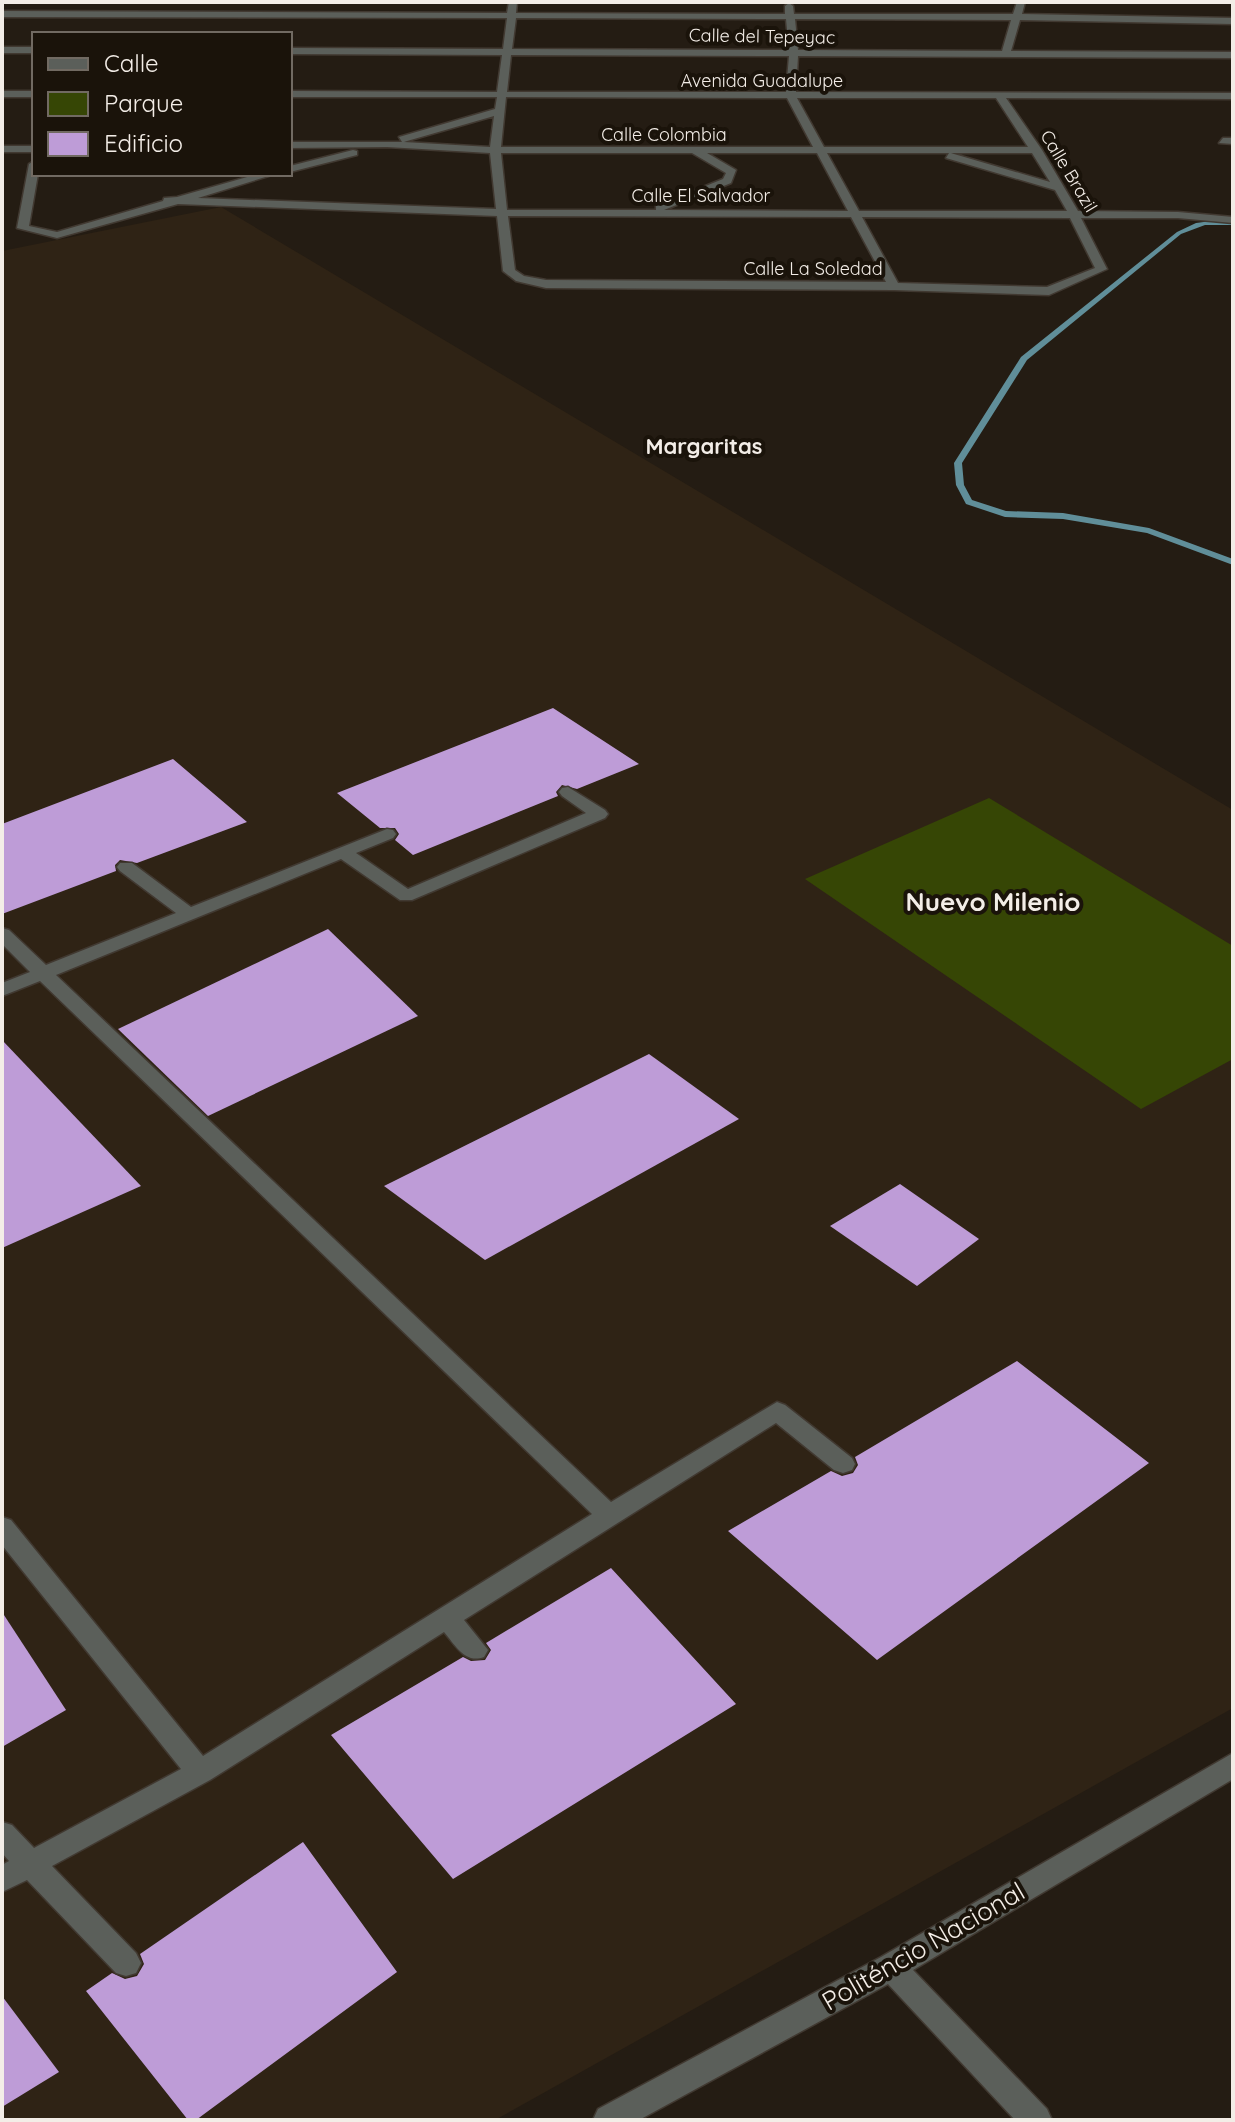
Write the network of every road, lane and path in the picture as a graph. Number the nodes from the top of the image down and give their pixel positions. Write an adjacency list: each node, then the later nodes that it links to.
1 (228, 2): 9 (street)
2 (513, 2): 6 (street)
3 (788, 2): 7 (street)
4 (1021, 2): 8 (street)
5 (2, 14): 9 (street)
6 (511, 14): 7 (street); 9 (street); 14 (street)
7 (791, 16): 8 (street); 15 (street)
8 (1014, 17): 10 (street); 16 (street)
9 (220, 19)
10 (1233, 21)
11 (2, 50): 12 (street)
12 (32, 50)
13 (292, 51): 14 (street, Calle del Tepeyac)
14 (506, 52): 15 (street, Calle del Tepeyac); 21 (street)
15 (794, 53): 16 (street, Calle del Tepeyac); 22 (street)
16 (1006, 54): 17 (street, Calle del Tepeyac)
17 (1233, 55)
18 (2, 94): 19 (street)
19 (32, 94)
20 (292, 94): 21 (street, Avenida Guadalupe)
21 (501, 95): 22 (street, Avenida Guadalupe); 25 (street)
22 (791, 96): 23 (street, Avenida Guadalupe); 34 (street)
23 (999, 96): 24 (street, Avenida Guadalupe); 32 (street, Calle Brazil)
24 (1233, 96)
25 (499, 111): 26 (street); 30 (street)
26 (387, 144): 27 (street, Calle Colombia); 30 (street, Calle Colombia); 35 (street)
27 (292, 145)
28 (2, 149): 29 (street)
29 (32, 149)
30 (495, 150): 33 (street, Calle Colombia); 41 (street)
31 (930, 150): 32 (street, Calle Colombia); 34 (street, Calle Colombia); 38 (street)
32 (1037, 150): 38 (street, Calle Brazil)
33 (696, 151): 34 (street, Calle Colombia); 42 (street)
34 (821, 151): 40 (street)
35 (292, 168)
36 (32, 176): 39 (street)
37 (262, 176): 39 (street)
38 (1058, 188): 43 (street, Calle Brazil)
39 (168, 200): 41 (street, Calle El Salvador)
40 (854, 212): 42 (street, Calle El Salvador); 43 (street, Calle El Salvador); 46 (street)
41 (504, 213): 42 (street, Calle El Salvador); 46 (street, Calle La Soledad)
42 (650, 213)
43 (1078, 217): 44 (street, Calle El Salvador); 45 (street, Calle Brazil)
44 (1233, 220)
45 (1101, 269): 46 (street, Calle La Soledad)
46 (894, 286)
47 (568, 792): 49 (street)
48 (387, 834): 49 (street)
49 (343, 852): 51 (street)
50 (126, 867): 51 (street)
51 (189, 914): 53 (street)
52 (2, 934): 53 (street)
53 (44, 973): 54 (street); 56 (street)
54 (2, 990)
55 (843, 1464): 56 (street)
56 (610, 1516): 58 (street)
57 (4, 1533): 61 (street)
58 (447, 1618): 59 (street); 61 (street)
59 (475, 1650)
60 (1233, 1765): 66 (street, Politéncio Nacional)
61 (200, 1772): 63 (street)
62 (2, 1834): 63 (street)
63 (30, 1863): 64 (street); 65 (street)
64 (2, 1879)
65 (126, 1963)
66 (891, 1967): 67 (street, Politéncio Nacional); 68 (street)
67 (609, 2120)
68 (1036, 2120)

